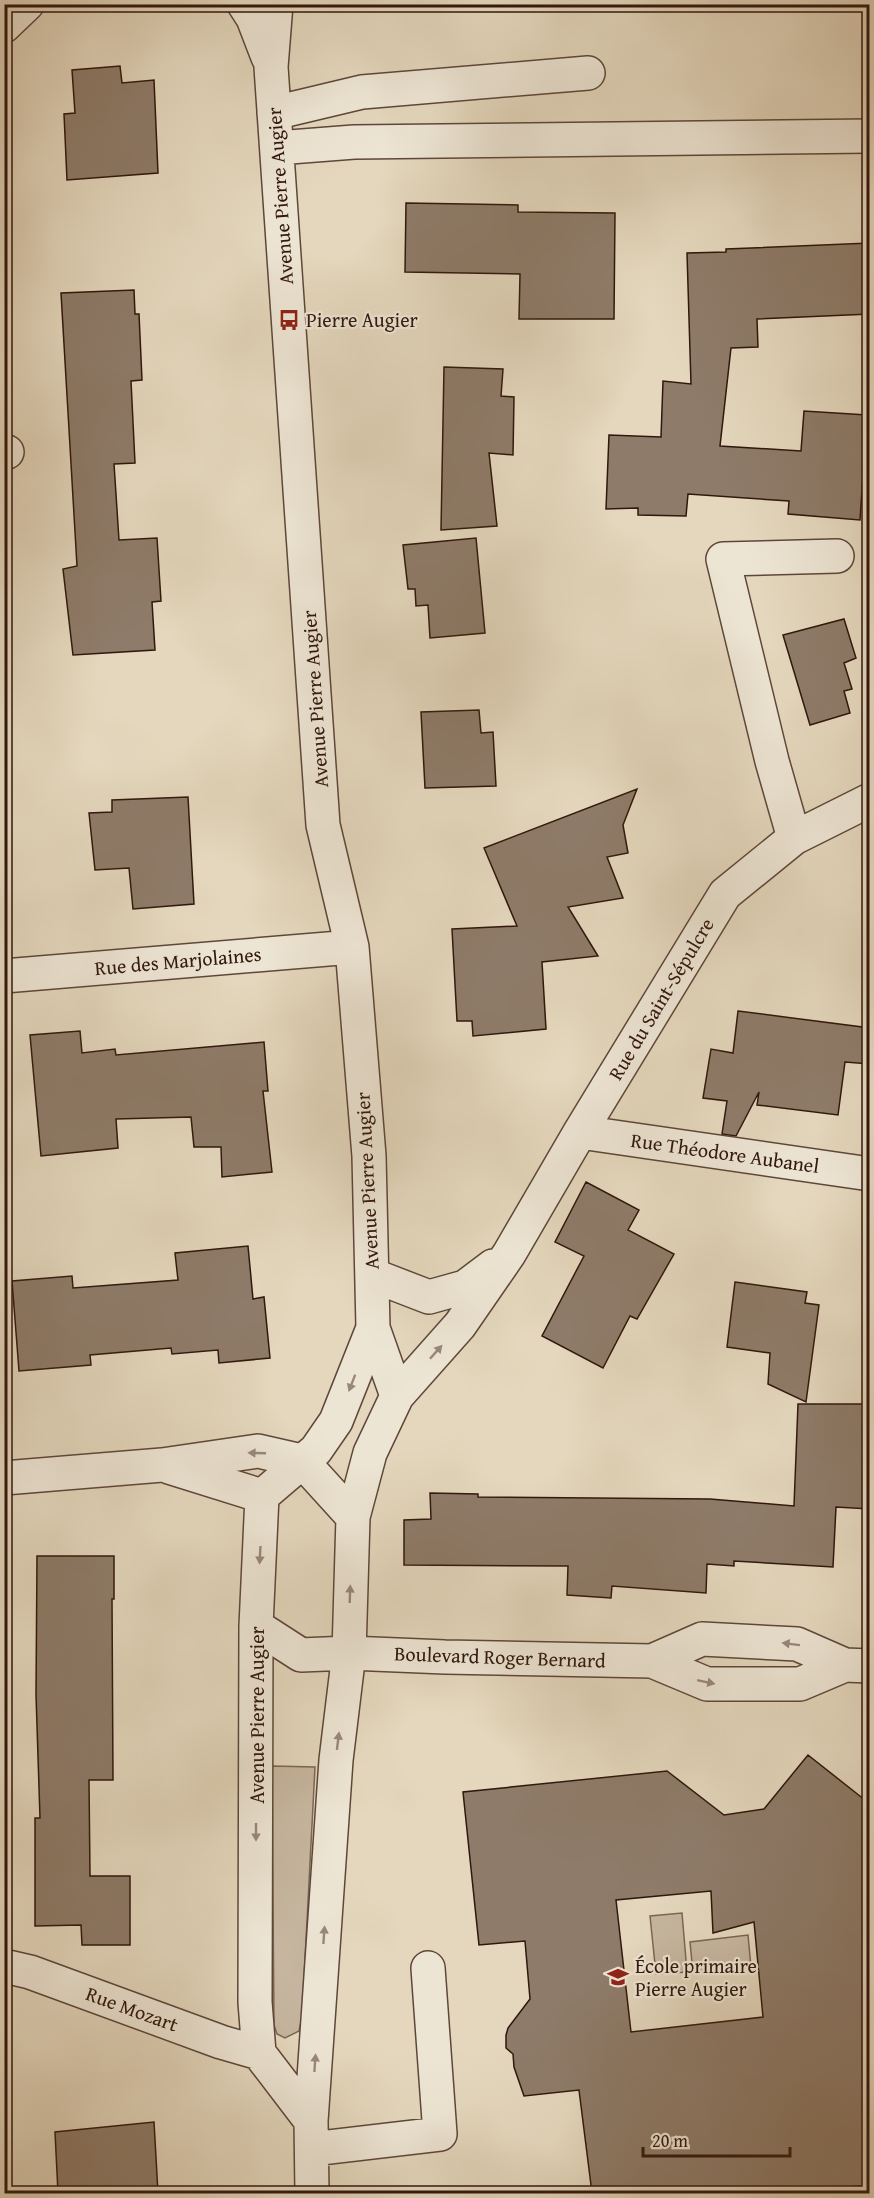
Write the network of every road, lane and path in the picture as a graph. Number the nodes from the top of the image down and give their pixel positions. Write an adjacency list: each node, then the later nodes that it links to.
1 (27, 4): 4 (street)
2 (244, 4): 5 (street, Avenue Pierre Augier)
3 (276, 4): 5 (street, Avenue Pierre Augier)
4 (4, 26)
5 (271, 67): 7 (street, Avenue Pierre Augier)
6 (588, 73): 7 (street)
7 (274, 113): 9 (street, Avenue Pierre Augier)
8 (870, 136): 9 (street)
9 (276, 148): 13 (street, Avenue Pierre Augier)
10 (837, 556): 12 (street)
11 (870, 800): 12 (street, Rue du Saint-Sépulcre)
12 (794, 838): 15 (street, Rue du Saint-Sépulcre)
13 (352, 946): 14 (street, Rue des Marjolaines); 18 (street, Avenue Pierre Augier)
14 (4, 976)
15 (580, 1132): 16 (street, Rue Théodore Aubanel); 17 (street, Rue du Saint-Sépulcre)
16 (870, 1174)
17 (509, 1254): 18 (street, Rue du Saint-Sépulcre); 20 (street, Rue du Saint-Sépulcre, one-way to 17)
18 (372, 1275): 19 (street, Avenue Pierre Augier)
19 (373, 1328): 20 (street, Avenue Pierre Augier); 21 (street, Avenue Pierre Augier, one-way to 21)
20 (397, 1396): 25 (street)
21 (302, 1461): 22 (street, one-way to 22); 24 (street, Avenue Pierre Augier); 25 (street)
22 (162, 1465): 23 (street); 24 (street)
23 (4, 1478)
24 (262, 1496): 26 (street, Avenue Pierre Augier, one-way to 26)
25 (353, 1517): 27 (street, one-way to 25)
26 (256, 1626): 27 (street, Boulevard Roger Bernard); 32 (street, Avenue Pierre Augier, one-way to 32)
27 (349, 1653): 28 (street, Boulevard Roger Bernard); 33 (street, one-way to 27)
28 (652, 1661): 29 (street, Boulevard Roger Bernard, one-way to 29); 29 (street, Boulevard Roger Bernard, one-way to 28)
29 (857, 1665)
30 (4, 1966): 32 (street, Rue Mozart)
31 (428, 1968): 33 (street)
32 (259, 2053): 33 (street)
33 (311, 2135): 34 (street)
34 (312, 2193)

